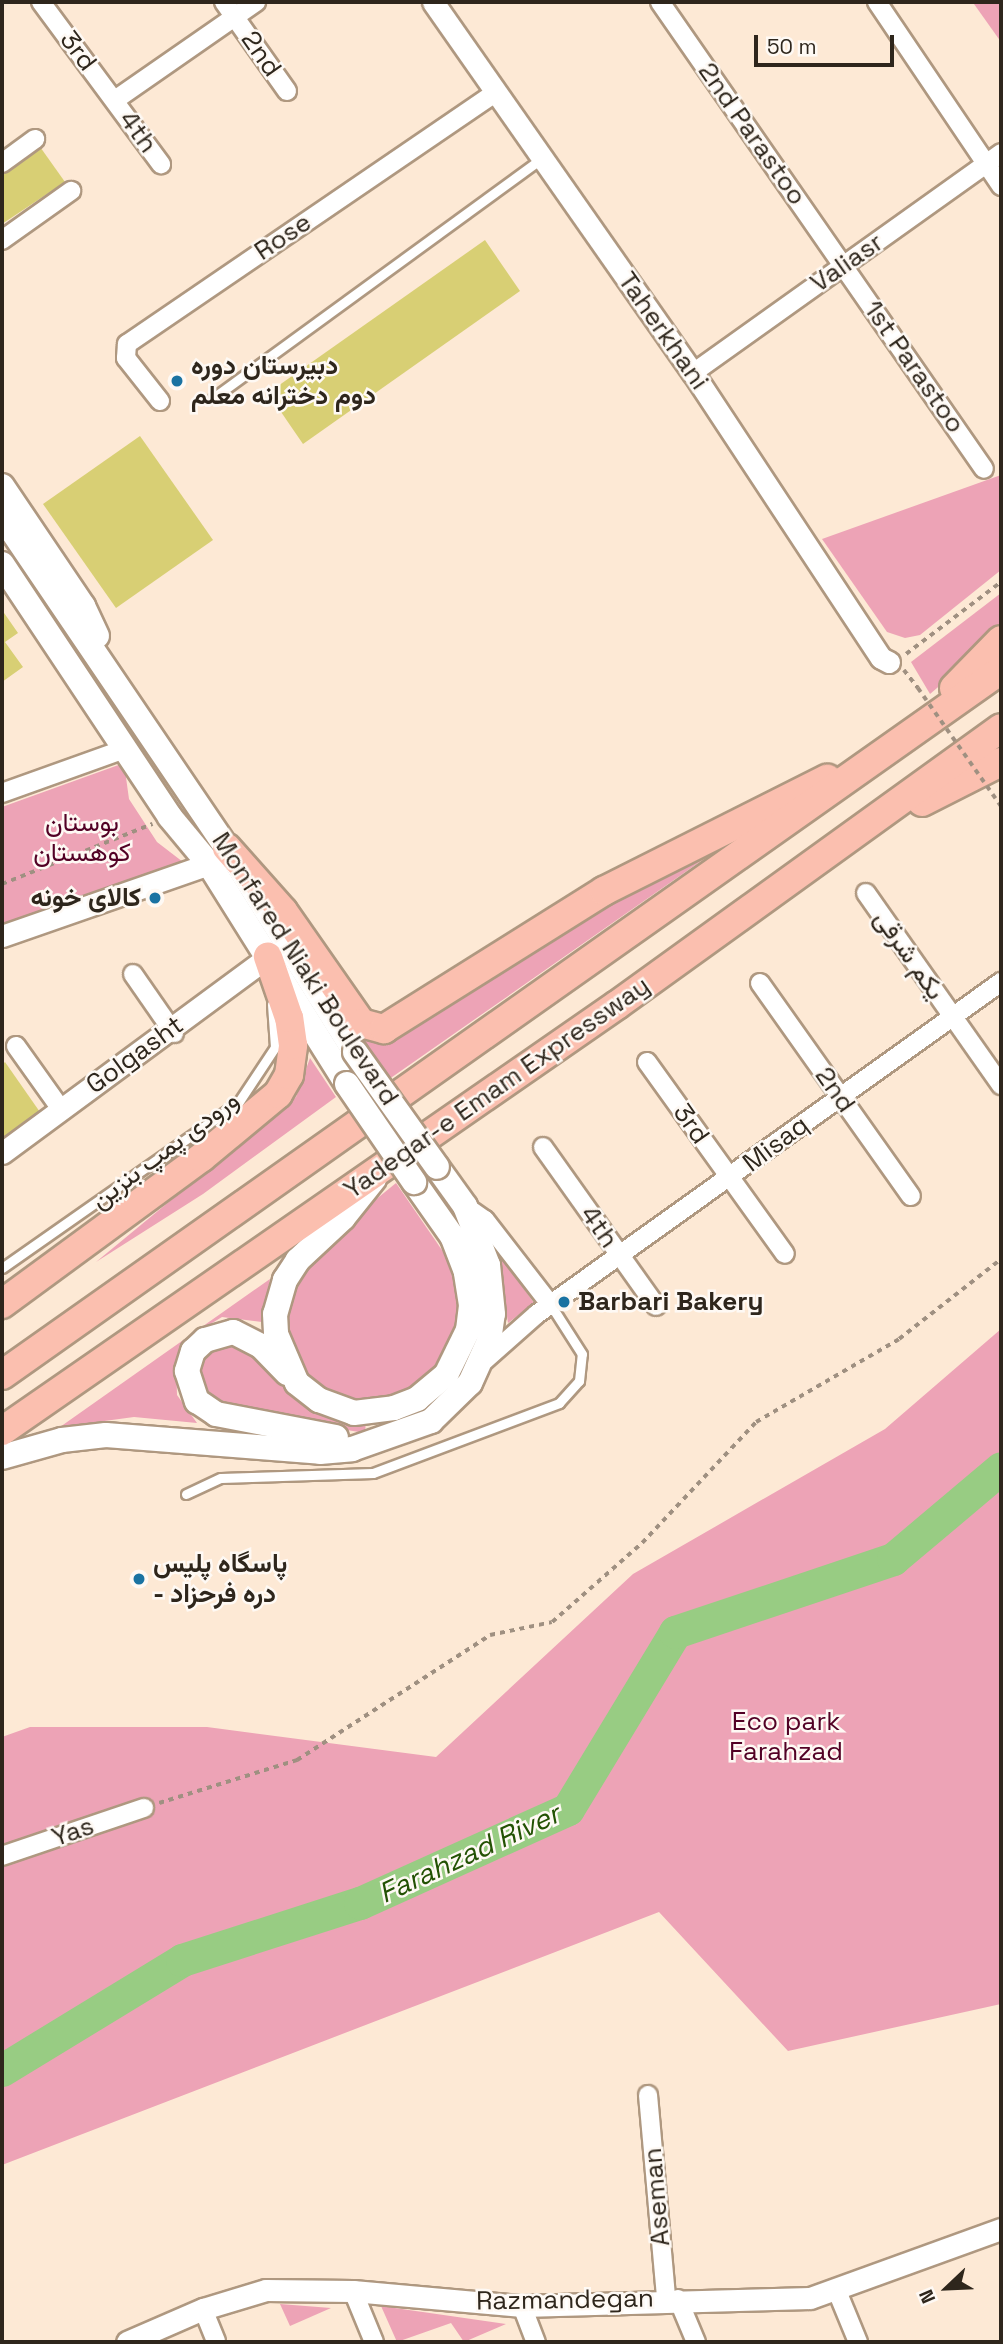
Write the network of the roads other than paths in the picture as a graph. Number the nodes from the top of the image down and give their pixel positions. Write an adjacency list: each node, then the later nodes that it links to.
1 (41, 2): 9 (street, 3rd)
2 (256, 2): 6 (street)
3 (433, 2): 8 (street, Taherkhani)
4 (660, 2): 18 (street, 2nd Parastoo)
5 (877, 2): 12 (street)
6 (229, 9): 7 (street, 2nd); 9 (street)
7 (287, 92)
8 (496, 92): 11 (street, Taherkhani); 21 (street, Rose)
9 (115, 100): 14 (street, 4th)
10 (35, 139): 13 (street)
11 (542, 158): 19 (street, Taherkhani); 20 (lane)
12 (994, 159): 15 (street); 18 (street, Valiasr)
13 (2, 163)
14 (161, 164)
15 (1001, 186)
16 (71, 191): 17 (street)
17 (2, 240)
18 (844, 266): 19 (street, Valiasr); 22 (street, 1st Parastoo)
19 (693, 373): 27 (street, Taherkhani)
20 (212, 398)
21 (160, 401)
22 (984, 469)
23 (2, 486): 29 (main road)
24 (2, 516): 29 (main road, Monfared Niaki Boulevard)
25 (2, 564): 32 (main road, Monfared Niaki Boulevard)
26 (1001, 640): 31 (highway)
27 (893, 662)
28 (1001, 670): 31 (highway, Yadegar-e Emam Expressway)
29 (114, 682): 36 (main road, Monfared Niaki Boulevard)
30 (994, 733): 35 (highway, Yadegar-e Emam Expressway)
31 (895, 746): 36 (highway); 63 (highway, Yadegar-e Emam Expressway)
32 (125, 749): 34 (street); 36 (main road, Monfared Niaki Boulevard)
33 (1001, 762): 35 (highway)
34 (2, 793)
35 (848, 839): 52 (highway, Yadegar-e Emam Expressway)
36 (218, 856): 38 (street); 39 (main road, Monfared Niaki Boulevard); 55 (main road, Monfared Niaki Boulevard, bridge)
37 (866, 894): 43 (street, یکم شرقی)
38 (2, 936)
39 (268, 957): 44 (street, Golgasht); 58 (lane, ورودی پمپ بنزین); 59 (highway); 64 (main road, Monfared Niaki Boulevard, bridge)
40 (133, 974): 44 (street)
41 (1001, 982): 43 (street, Misaq)
42 (760, 983): 48 (street, 2nd)
43 (952, 1017): 47 (street, یکم شرقی); 48 (street, Misaq)
44 (173, 1031): 49 (street, Golgasht)
45 (16, 1045): 49 (street)
46 (647, 1062): 53 (street, 3rd)
47 (1001, 1085)
48 (839, 1097): 53 (street, Misaq); 54 (street, 2nd)
49 (61, 1109): 51 (street, Golgasht)
50 (542, 1147): 57 (street, 4th)
51 (2, 1153)
52 (382, 1169): 64 (main road); 65 (highway, Yadegar-e Emam Expressway)
53 (729, 1179): 56 (street, 3rd); 57 (street, Misaq)
54 (911, 1196)
55 (465, 1206): 60 (street); 62 (main road, Monfared Niaki Boulevard)
56 (785, 1254)
57 (619, 1255): 60 (street, Misaq); 61 (street, 4th)
58 (2, 1268)
59 (2, 1304)
60 (550, 1304): 62 (street, Misaq); 68 (lane)
61 (656, 1306)
62 (478, 1368): 66 (main road, Monfared Niaki Boulevard)
63 (2, 1375)
64 (298, 1383): 66 (main road, Monfared Niaki Boulevard)
65 (2, 1431)
66 (378, 1438): 67 (main road, Monfared Niaki Boulevard)
67 (2, 1457)
68 (186, 1494)
69 (144, 1808): 70 (street, Yas)
70 (2, 1857)
71 (648, 2095): 75 (street, Aseman)
72 (1001, 2229): 74 (street, Razmandegan)
73 (353, 2291): 76 (street, Razmandegan); 77 (street, Razmandegan); 80 (street)
74 (837, 2291): 75 (street, Razmandegan); 83 (street)
75 (672, 2299): 76 (street, Razmandegan); 82 (street, Aseman)
76 (522, 2306): 81 (street)
77 (203, 2309): 78 (street, Razmandegan); 79 (street)
78 (127, 2342)
79 (216, 2342)
80 (373, 2342)
81 (536, 2342)
82 (696, 2342)
83 (858, 2342)

